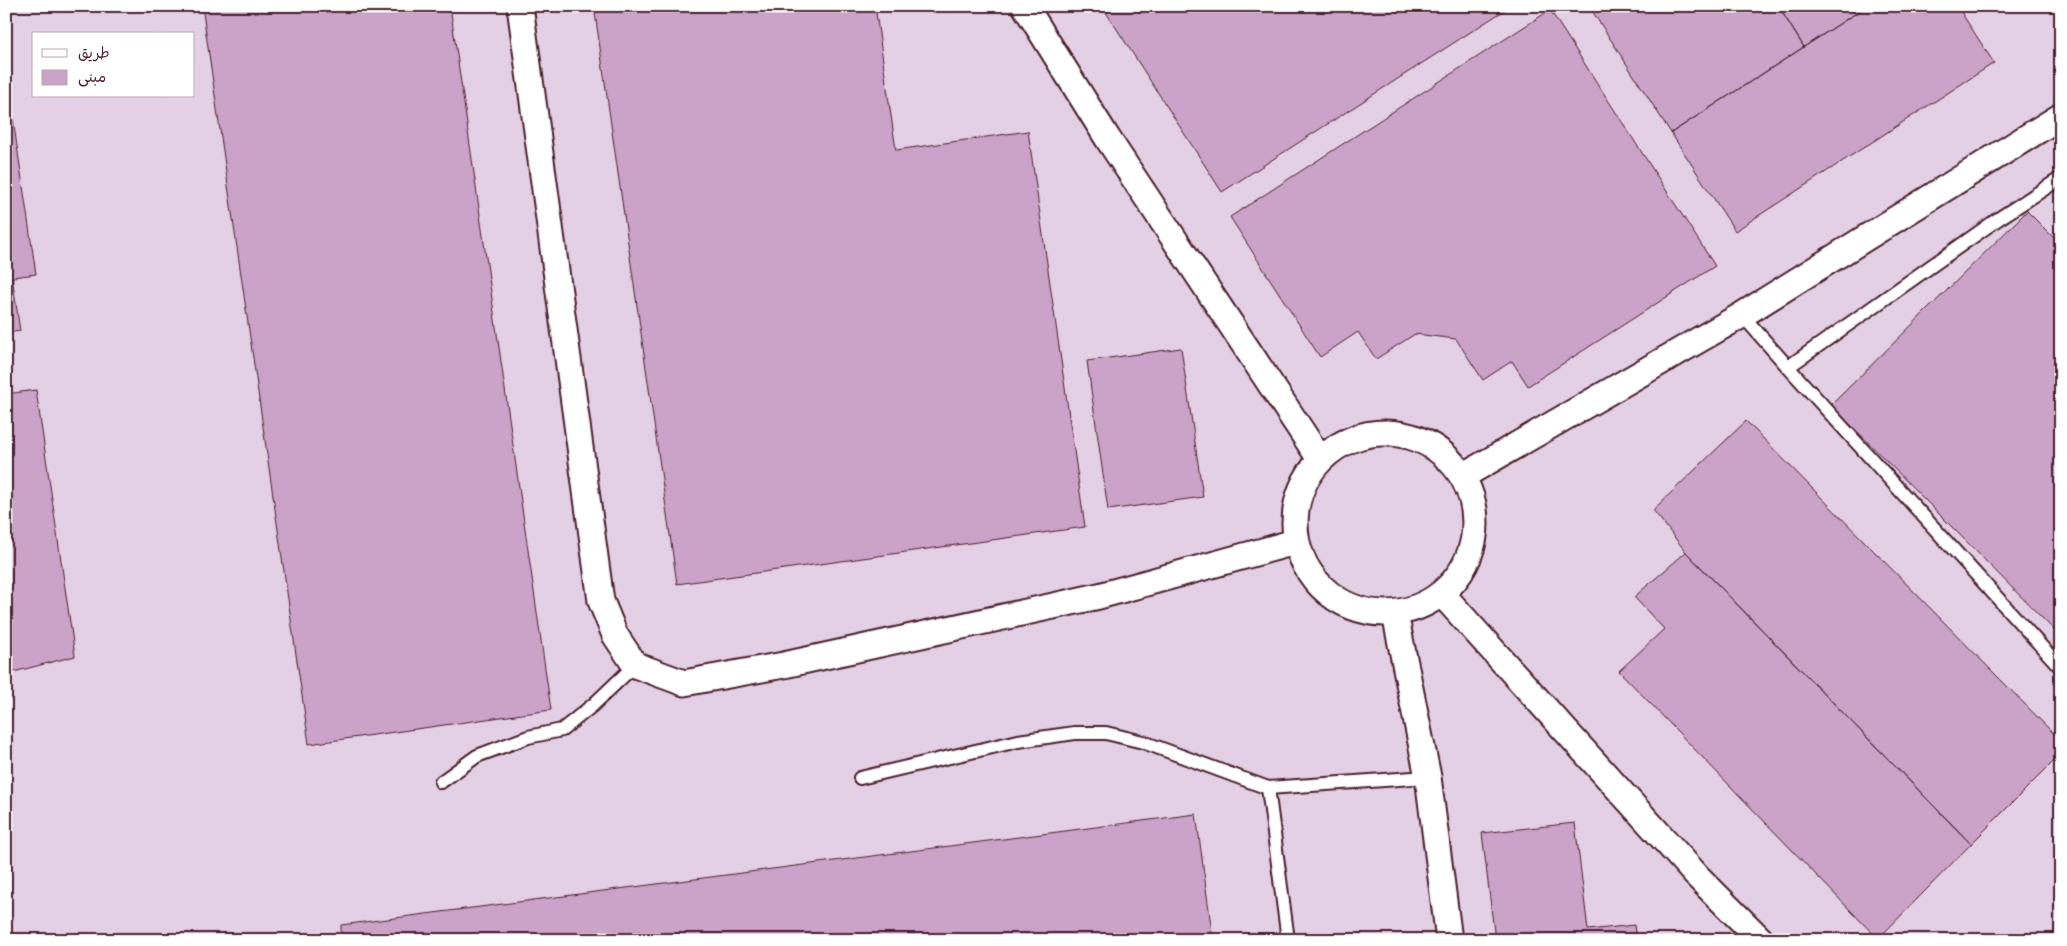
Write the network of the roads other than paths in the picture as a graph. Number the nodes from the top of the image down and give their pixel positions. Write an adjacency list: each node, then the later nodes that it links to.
1 (520, 6): 12 (street)
2 (1025, 6): 7 (street)
3 (2061, 116): 5 (street)
4 (2061, 178): 6 (lane)
5 (1742, 316): 6 (lane); 8 (street)
6 (1788, 367): 13 (lane)
7 (1320, 459): 8 (street); 9 (street)
8 (1463, 476): 10 (street)
9 (1295, 542): 11 (street); 12 (street)
10 (1442, 594): 11 (street); 20 (street)
11 (1395, 614): 14 (street)
12 (635, 665): 16 (lane)
13 (2061, 668)
14 (1428, 776): 17 (lane); 19 (street)
15 (860, 778): 17 (lane)
16 (441, 782)
17 (1268, 788): 18 (lane)
18 (1288, 940)
19 (1449, 940)
20 (1761, 940)

